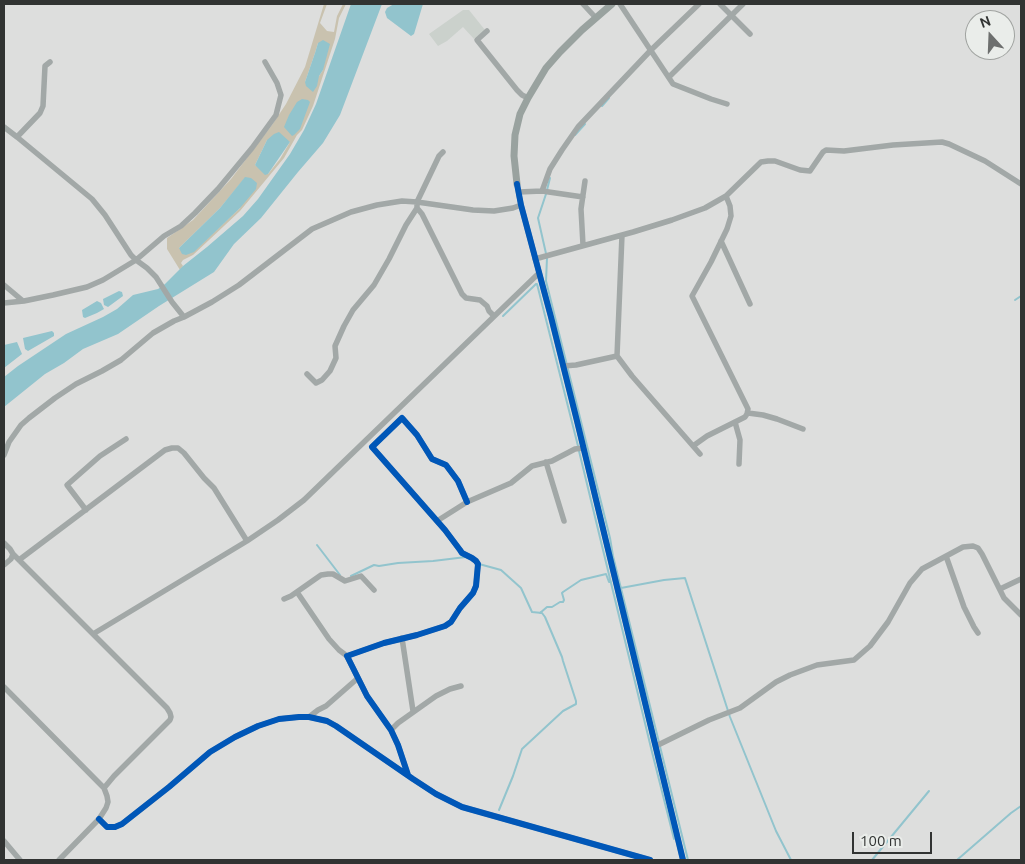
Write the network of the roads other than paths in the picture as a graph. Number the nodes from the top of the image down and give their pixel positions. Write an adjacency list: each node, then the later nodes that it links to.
1 (582, 4): 8 (street)
2 (612, 4): 8 (main road)
3 (620, 4): 11 (street)
4 (699, 4): 11 (street)
5 (720, 4): 7 (street)
6 (743, 4): 7 (street)
7 (732, 15): 10 (street); 14 (street)
8 (596, 18): 15 (main road)
9 (488, 31): 15 (street)
10 (750, 34)
11 (651, 50): 14 (street); 23 (street)
12 (50, 62): 18 (street)
13 (265, 62): 33 (street)
14 (669, 77): 16 (street)
15 (528, 98): 21 (main road)
16 (727, 104)
17 (4, 127): 18 (street)
18 (17, 137): 33 (street)
19 (443, 152): 27 (street)
20 (586, 180): 26 (street)
21 (517, 184): 24 (street)
22 (1021, 184): 25 (street)
23 (542, 191): 24 (street); 26 (street)
24 (519, 192): 28 (street)
25 (726, 196): 29 (street); 30 (street)
26 (583, 197): 31 (street)
27 (417, 205): 28 (street); 39 (street); 40 (street); 43 (street)
28 (521, 205): 32 (street)
29 (622, 235): 31 (street); 41 (street)
30 (721, 241): 38 (street); 44 (street)
31 (583, 245): 32 (street)
32 (535, 258): 34 (street)
33 (136, 260): 36 (street); 40 (street)
34 (539, 273): 39 (street); 42 (street)
35 (4, 285): 36 (street)
36 (24, 301): 37 (street)
37 (4, 303)
38 (750, 304)
39 (494, 316): 58 (street)
40 (184, 317): 51 (street)
41 (618, 356): 42 (street); 48 (street)
42 (563, 366): 49 (street)
43 (306, 374)
44 (748, 413): 45 (street); 46 (street)
45 (735, 422): 48 (street); 53 (street)
46 (803, 429)
47 (126, 439): 55 (street)
48 (693, 446): 50 (street)
49 (583, 448): 52 (street); 80 (street)
50 (700, 454)
51 (4, 455)
52 (546, 462): 54 (street); 57 (street)
53 (739, 464)
54 (467, 502): 56 (street); 56 (street)
55 (86, 510): 58 (street); 62 (street)
56 (437, 521): 72 (street)
57 (564, 521)
58 (247, 541): 71 (street)
59 (4, 543): 60 (street)
60 (13, 554): 62 (street); 63 (street)
61 (946, 556): 65 (street); 70 (street); 80 (street)
62 (19, 560): 71 (street)
63 (4, 565)
64 (1021, 579): 65 (street)
65 (1000, 589): 69 (street)
66 (374, 590): 67 (street)
67 (297, 592): 68 (street); 73 (street)
68 (284, 599)
69 (1021, 615)
70 (978, 633)
71 (93, 634): 82 (street)
72 (402, 638): 73 (street); 77 (street)
73 (347, 656): 74 (street)
74 (358, 678): 78 (street); 79 (street)
75 (461, 686): 77 (street)
76 (4, 687): 82 (street)
77 (413, 711): 79 (street)
78 (309, 717): 81 (street); 83 (street)
79 (391, 730): 81 (street)
80 (656, 746): 88 (street)
81 (408, 775): 87 (street)
82 (104, 788): 83 (street)
83 (99, 819): 86 (street)
84 (4, 841): 85 (street)
85 (20, 860)
86 (59, 860)
87 (650, 860)
88 (683, 860)

